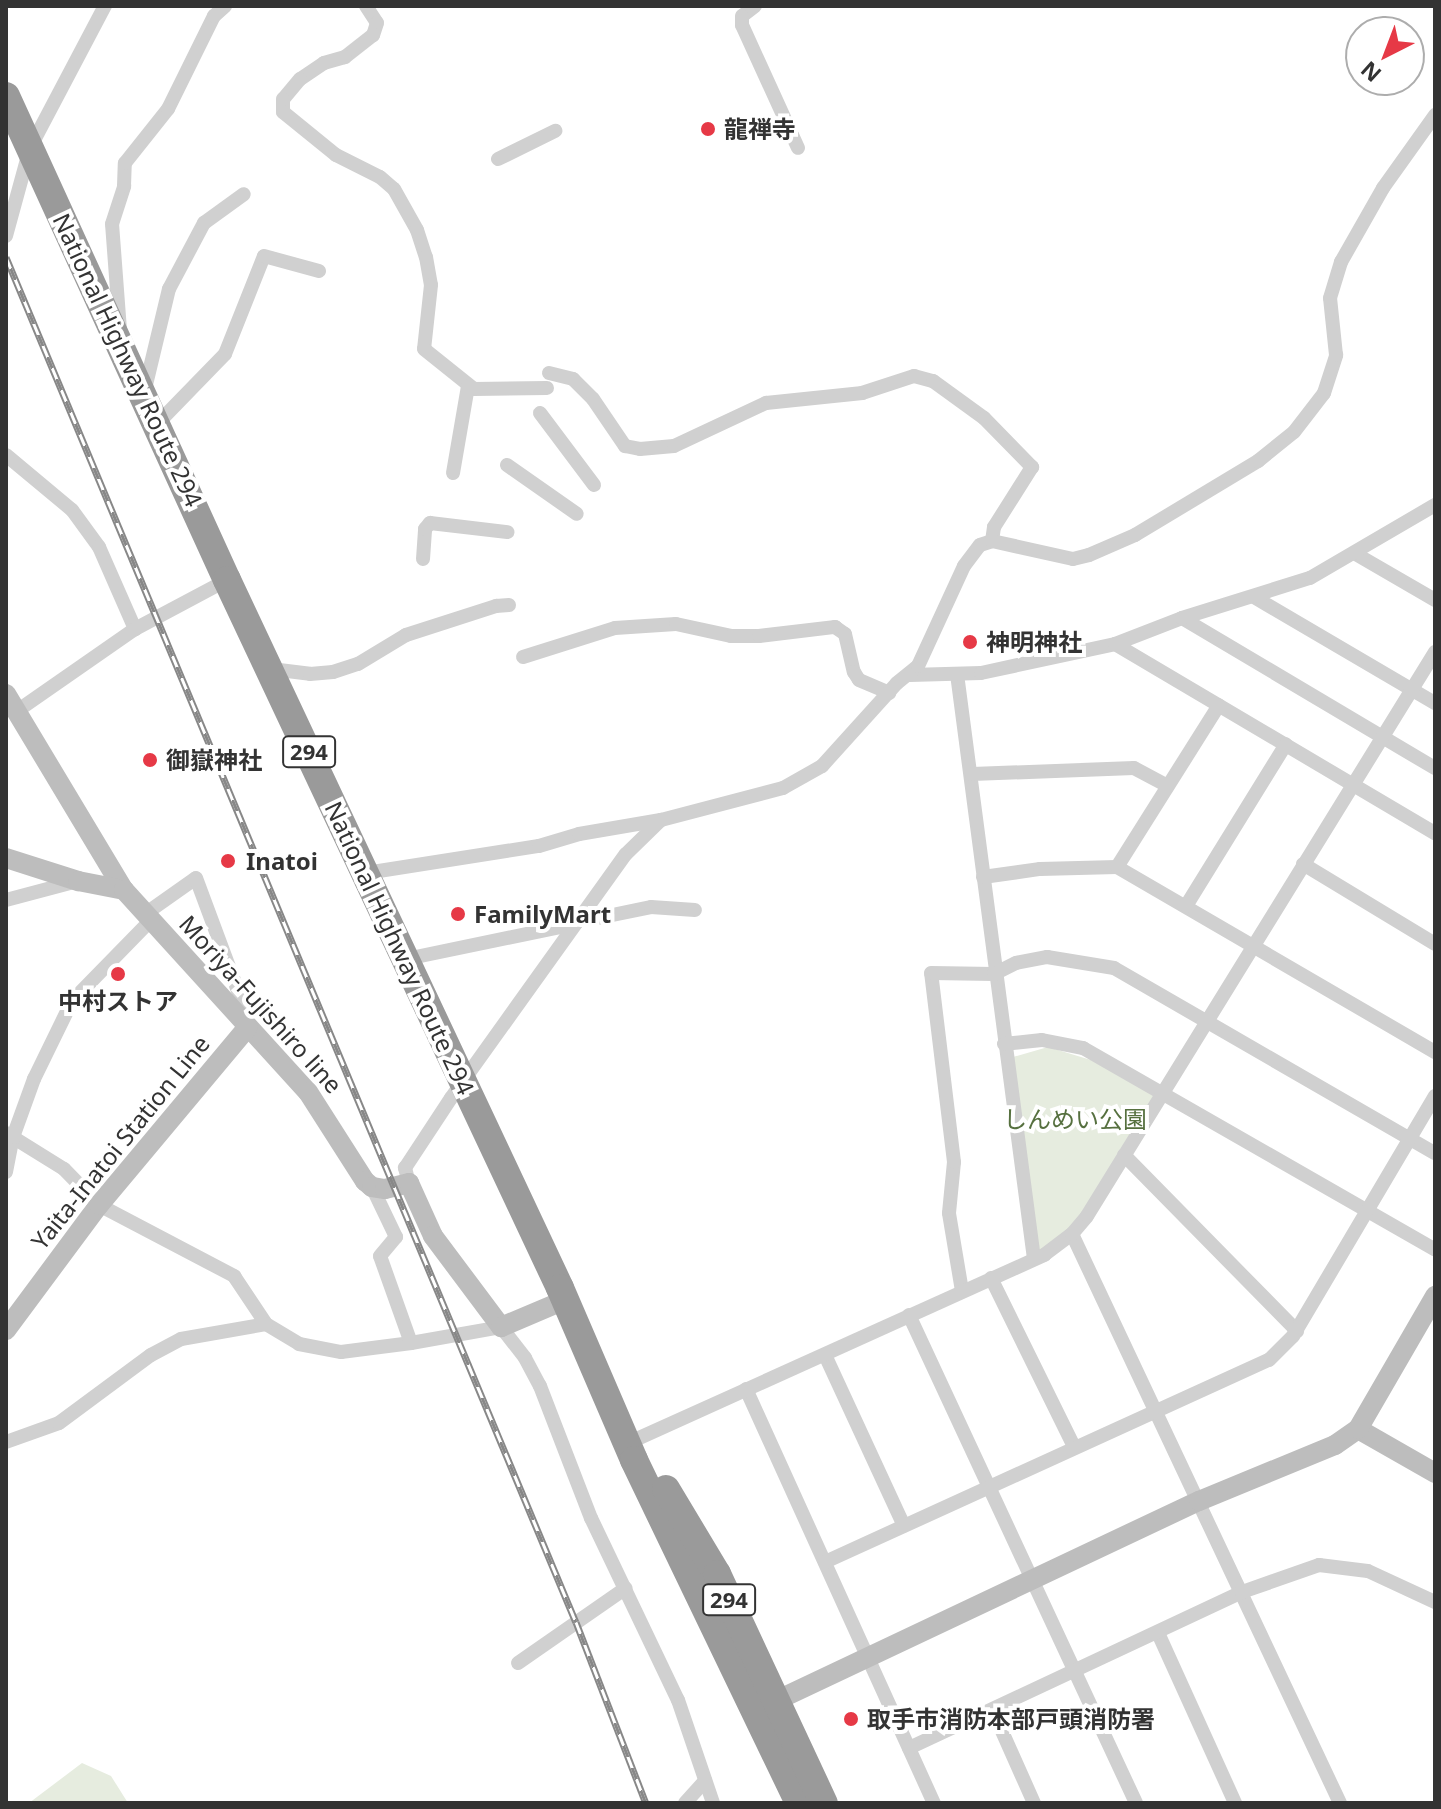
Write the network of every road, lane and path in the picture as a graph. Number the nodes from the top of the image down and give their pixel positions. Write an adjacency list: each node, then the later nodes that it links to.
1 (105, 6): 8 (street)
2 (225, 6): 14 (street)
3 (366, 6): 15 (street)
4 (755, 6): 9 (street)
5 (6, 96): 8 (highway, National Highway Route 294 / 294)
6 (1435, 115): 27 (street)
7 (555, 131): 10 (street)
8 (30, 148): 12 (street); 14 (highway, National Highway Route 294 / 294)
9 (798, 148)
10 (498, 159)
11 (244, 194): 16 (street)
12 (6, 236)
13 (319, 271): 18 (street)
14 (121, 342): 16 (highway, National Highway Route 294 / 294)
15 (468, 386): 22 (street); 27 (street)
16 (144, 393): 18 (highway, National Highway Route 294 / 294)
17 (540, 413): 23 (street)
18 (158, 423): 30 (highway, National Highway Route 294 / 294)
19 (6, 455): 21 (street)
20 (507, 465): 25 (street)
21 (12, 471): 35 (street)
22 (453, 473)
23 (594, 485)
24 (1435, 505): 28 (street)
25 (577, 514)
26 (507, 532): 29 (street)
27 (992, 541): 41 (street)
28 (1354, 553): 31 (street); 32 (street)
29 (423, 559)
30 (227, 580): 35 (street); 39 (highway, National Highway Route 294 / 294)
31 (1254, 597): 34 (street); 42 (street)
32 (1435, 600)
33 (509, 605): 39 (street)
34 (1182, 618): 36 (street); 47 (street)
35 (135, 629): 44 (street)
36 (1115, 644): 40 (street); 46 (street)
37 (1435, 652): 42 (street)
38 (523, 657): 43 (street)
39 (271, 669): 58 (highway, National Highway Route 294 / 294)
40 (957, 674): 41 (street); 50 (street)
41 (910, 675): 43 (street)
42 (1412, 689): 45 (street); 47 (street)
43 (889, 693): 53 (street)
44 (12, 702): 61 (main road, Moriya-Fujishiro line)
45 (1435, 703)
46 (1219, 705): 48 (street); 52 (street)
47 (1382, 736): 49 (street); 51 (street)
48 (1286, 744): 51 (street); 63 (street)
49 (1435, 768)
50 (972, 774): 52 (street); 59 (street)
51 (1352, 785): 54 (street); 56 (street)
52 (1168, 786): 57 (street)
53 (661, 820): 58 (street); 66 (street)
54 (1435, 833)
55 (6, 858): 60 (main road)
56 (1303, 864): 67 (street); 68 (street)
57 (1117, 867): 59 (street); 63 (street)
58 (366, 873): 69 (highway, National Highway Route 294 / 294)
59 (983, 877): 70 (street)
60 (78, 881): 61 (main road); 62 (street)
61 (124, 890): 65 (main road, Moriya-Fujishiro line)
62 (6, 900)
63 (1186, 906): 68 (street)
64 (695, 910): 66 (street)
65 (148, 917): 72 (main road, Moriya-Fujishiro line); 72 (street); 78 (street)
66 (581, 922): 69 (street); 75 (street)
67 (1435, 944)
68 (1254, 945): 71 (street); 74 (street)
69 (406, 959): 75 (highway, National Highway Route 294 / 294)
70 (994, 974): 71 (street); 73 (street); 91 (street)
71 (1207, 1020): 76 (street); 79 (street)
72 (243, 1022): 84 (main road, Moriya-Fujishiro line); 85 (main road, Yaita-Inatoi Station Line)
73 (1004, 1044): 76 (street); 89 (street)
74 (1435, 1052)
75 (463, 1082): 83 (street); 93 (highway, National Highway Route 294 / 294)
76 (1162, 1091): 81 (street); 86 (street)
77 (1435, 1096): 79 (street)
78 (9, 1135): 82 (street); 85 (street)
79 (1411, 1140): 80 (street); 86 (street)
80 (1435, 1153)
81 (1124, 1155): 87 (street); 98 (street)
82 (6, 1172)
83 (409, 1183): 84 (main road); 96 (main road)
84 (372, 1187): 99 (street)
85 (99, 1205): 95 (street); 97 (main road, Yaita-Inatoi Station Line)
86 (1368, 1211): 88 (street); 98 (street)
87 (1072, 1234): 89 (street); 102 (street)
88 (1435, 1250)
89 (1034, 1259): 90 (street)
90 (991, 1278): 91 (street); 106 (street)
91 (962, 1291): 94 (street)
92 (1435, 1296): 103 (main road)
93 (565, 1300): 96 (main road); 104 (highway, National Highway Route 294 / 294)
94 (909, 1315): 100 (street); 108 (street)
95 (266, 1324): 99 (street); 105 (street)
96 (501, 1327): 99 (street); 113 (street)
97 (6, 1330)
98 (1297, 1331): 102 (street)
99 (411, 1343)
100 (825, 1355): 101 (street); 110 (street)
101 (746, 1389): 104 (street); 111 (street)
102 (1155, 1411): 106 (street); 109 (street)
103 (1358, 1429): 107 (main road); 109 (main road)
104 (632, 1441): 120 (highway, National Highway Route 294 / 294)
105 (6, 1442)
106 (1074, 1447): 108 (street)
107 (1435, 1473)
108 (987, 1485): 110 (street); 112 (street)
109 (1199, 1501): 112 (main road); 114 (street)
110 (904, 1526): 111 (street)
111 (825, 1562): 117 (street)
112 (1031, 1580): 117 (main road); 119 (street)
113 (626, 1588): 118 (street); 123 (street)
114 (1242, 1592): 115 (street); 116 (street); 132 (street)
115 (1435, 1602)
116 (1158, 1633): 119 (street); 131 (street)
117 (867, 1656): 120 (main road); 122 (street)
118 (518, 1663)
119 (1074, 1674): 121 (street); 130 (street)
120 (766, 1705): 126 (highway, National Highway Route 294 / 294); 127 (highway, National Highway Route 294 / 294)
121 (993, 1711): 122 (street); 129 (street)
122 (909, 1748): 128 (street)
123 (705, 1781): 124 (street); 125 (street)
124 (685, 1803)
125 (713, 1803)
126 (799, 1803)
127 (824, 1803)
128 (934, 1803)
129 (1034, 1803)
130 (1136, 1803)
131 (1235, 1803)
132 (1340, 1803)

